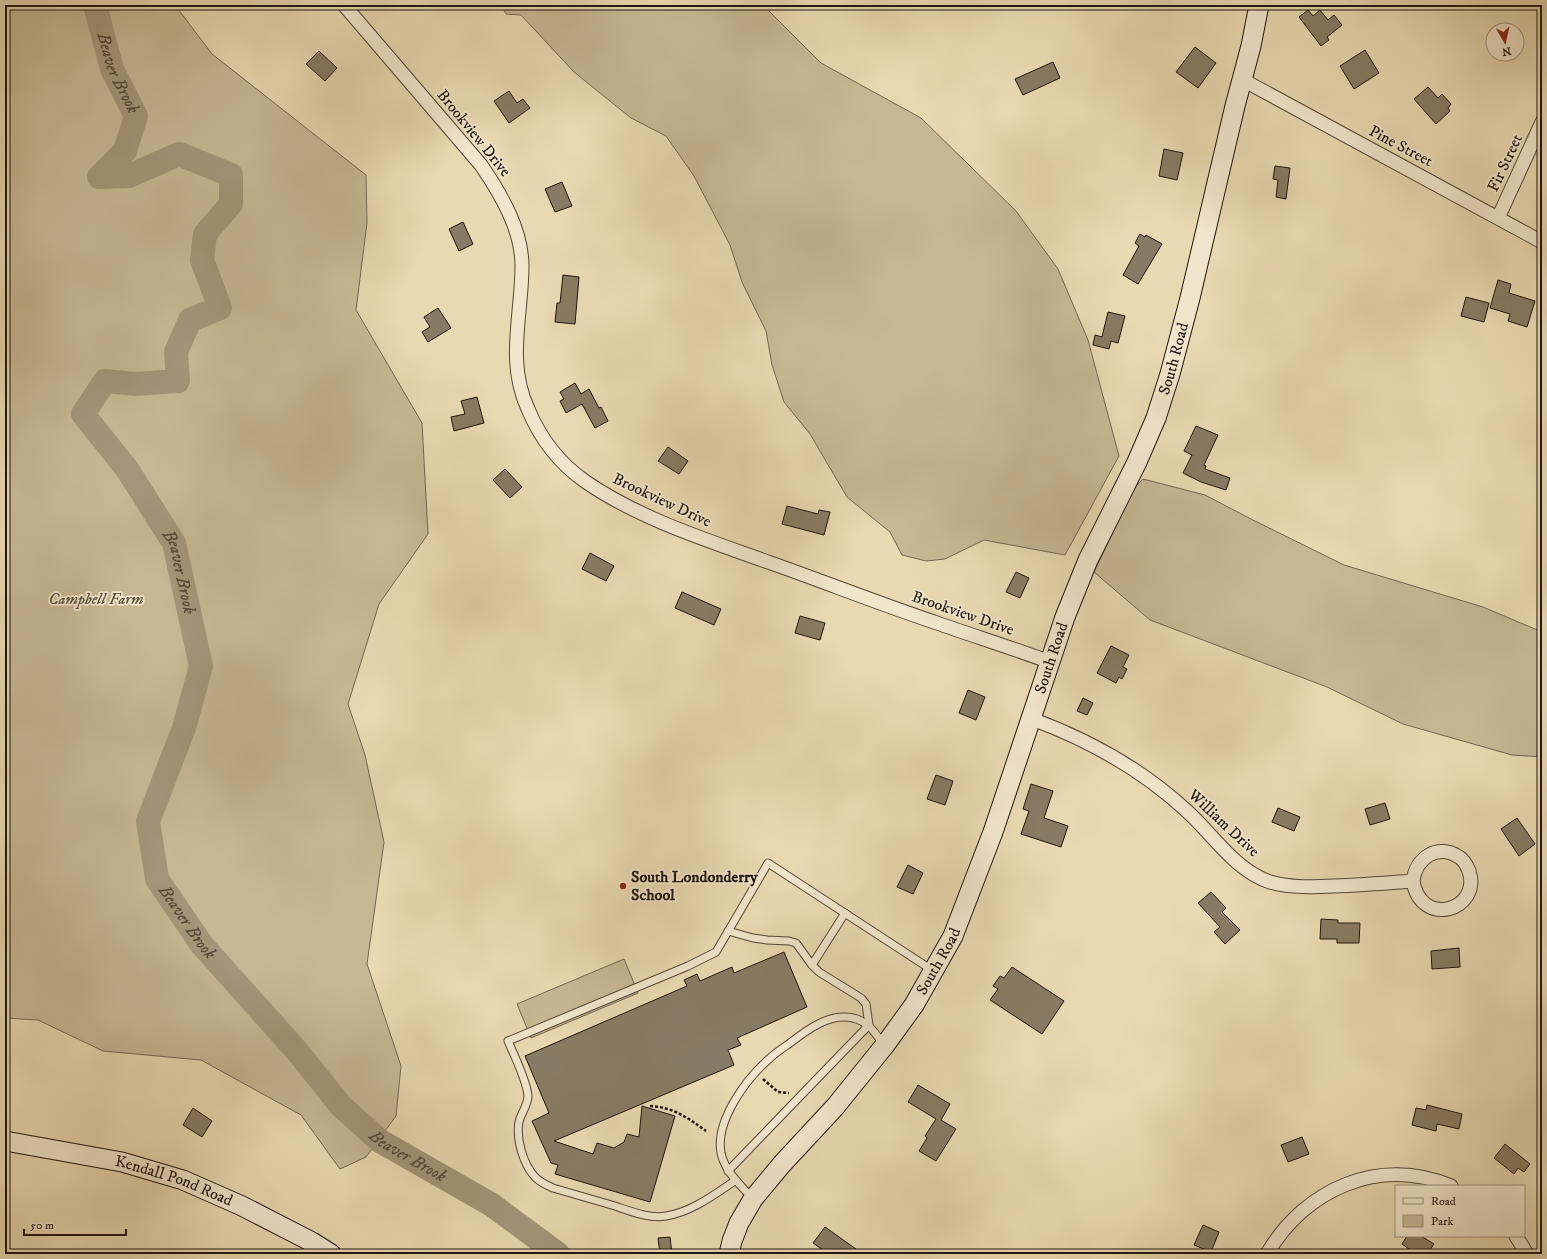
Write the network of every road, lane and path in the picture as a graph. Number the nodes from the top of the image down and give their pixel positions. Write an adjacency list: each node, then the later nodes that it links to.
1 (344, 5): 7 (street, Brookview Drive)
2 (1259, 5): 3 (street, South Road)
3 (1243, 80): 5 (street, Pine Street); 7 (street, South Road)
4 (1542, 122): 5 (street, Fir Street)
5 (1498, 218): 6 (street, Pine Street)
6 (1542, 242)
7 (1050, 662): 8 (street, South Road)
8 (1032, 719): 9 (street, William Drive); 13 (street, South Road)
9 (1413, 881): 9 (street)
10 (845, 913): 11 (lane); 12 (lane); 13 (lane)
11 (728, 931): 12 (lane); 22 (lane)
12 (812, 965): 14 (lane)
13 (934, 971): 15 (street, South Road)
14 (869, 1025): 15 (lane); 17 (lane); 21 (lane)
15 (885, 1045): 24 (street, South Road)
16 (761, 1077): 17 (path)
17 (801, 1096): 21 (lane)
18 (650, 1106): 19 (path)
19 (706, 1131)
20 (5, 1142): 26 (street, Kendall Pond Road)
21 (728, 1171): 22 (lane)
22 (736, 1180): 24 (lane)
23 (1449, 1185): 28 (street)
24 (753, 1199): 27 (street, South Road)
25 (1517, 1237): 29 (street)
26 (331, 1254)
27 (728, 1254)
28 (1266, 1254)
29 (1527, 1254)

